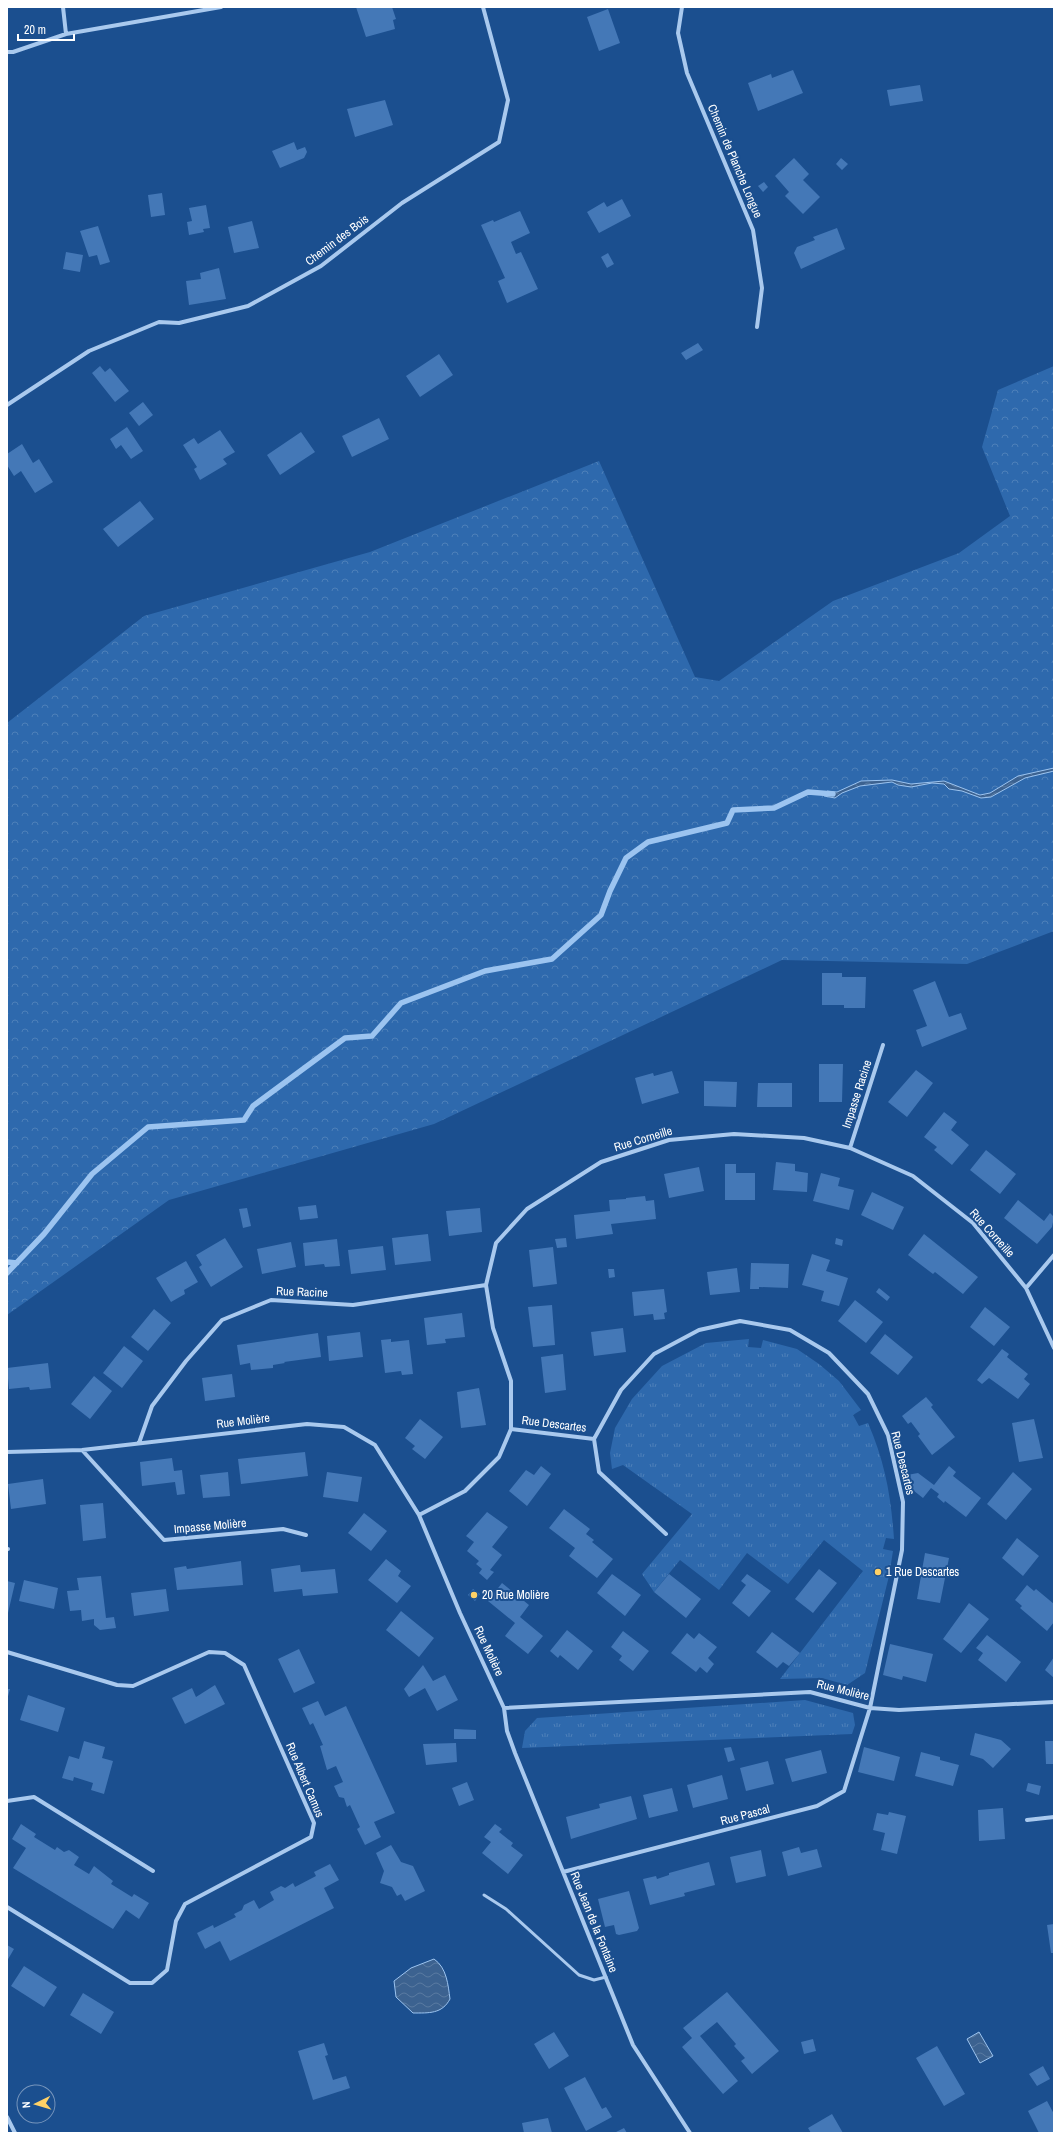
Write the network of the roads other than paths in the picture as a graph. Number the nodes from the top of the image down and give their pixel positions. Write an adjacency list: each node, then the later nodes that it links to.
1 (63, 7): 5 (street)
2 (221, 7): 5 (street)
3 (483, 7): 8 (street, Chemin des Bois)
4 (682, 7): 7 (street, Chemin de Planche Longue)
5 (66, 34): 6 (street)
6 (7, 52)
7 (757, 326)
8 (7, 405)
9 (883, 1045): 10 (street, Impasse Racine)
10 (850, 1148): 12 (street, Rue Corneille); 13 (street, Rue Corneille)
11 (1054, 1255): 13 (street)
12 (486, 1285): 15 (street, Rue Corneille); 17 (street, Rue Racine)
13 (1026, 1288): 14 (street, Rue Corneille)
14 (1054, 1348)
15 (511, 1429): 16 (street, Rue Descartes); 20 (street, Rue Corneille)
16 (594, 1439): 21 (street); 26 (street, Rue Descartes)
17 (139, 1443): 18 (street, Rue Molière); 20 (street, Rue Molière)
18 (82, 1450): 19 (street, Rue Molière); 22 (street, Impasse Molière)
19 (7, 1452)
20 (419, 1515): 25 (street, Rue Molière)
21 (666, 1534)
22 (306, 1535)
23 (7, 1652): 33 (street, Rue Albert Camus)
24 (1054, 1702): 26 (street, Rue Molière)
25 (504, 1708): 26 (street, Rue Molière); 31 (street, Rue Jean de la Fontaine)
26 (870, 1708): 31 (street, Rue Pascal)
27 (7, 1801): 30 (street)
28 (1054, 1817): 29 (street)
29 (1027, 1820)
30 (153, 1871)
31 (564, 1872): 34 (street, Rue Jean de la Fontaine)
32 (484, 1895): 34 (lane)
33 (7, 1907)
34 (606, 1977): 37 (street, Rue Jean de la Fontaine)
35 (7, 2117): 36 (street)
36 (15, 2133)
37 (690, 2133)

